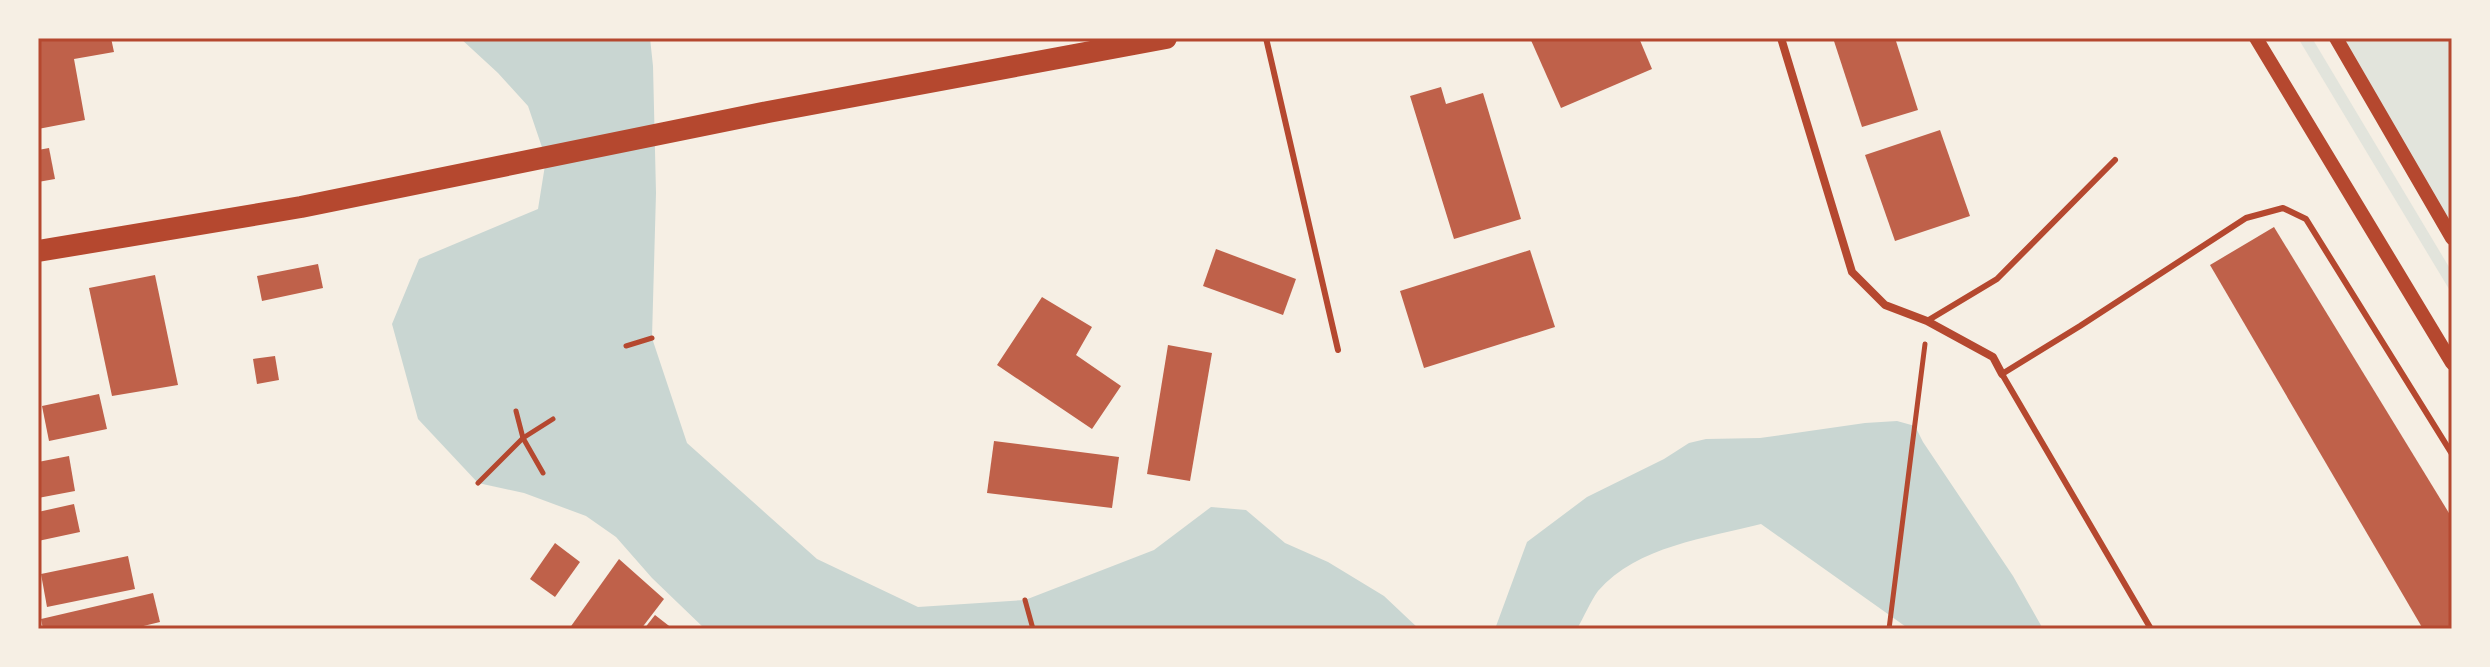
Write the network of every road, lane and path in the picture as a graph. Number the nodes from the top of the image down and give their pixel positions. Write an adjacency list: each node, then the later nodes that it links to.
1 (1166, 38): 8 (highway)
2 (1266, 38): 12 (lane)
3 (1781, 38): 9 (street)
4 (2256, 38): 13 (street)
5 (2336, 38): 7 (street)
6 (2115, 160): 9 (lane)
7 (2452, 238)
8 (38, 251)
9 (1927, 321): 14 (street); 23 (path)
10 (652, 338): 11 (path)
11 (626, 346)
12 (1338, 350)
13 (2452, 363)
14 (2002, 374): 18 (lane); 24 (lane)
15 (516, 411): 17 (path)
16 (553, 419): 17 (path)
17 (523, 438): 19 (path); 20 (path)
18 (2452, 454)
19 (543, 473)
20 (478, 483)
21 (1025, 600): 22 (path)
22 (1033, 629)
23 (1889, 629)
24 (2151, 629)

